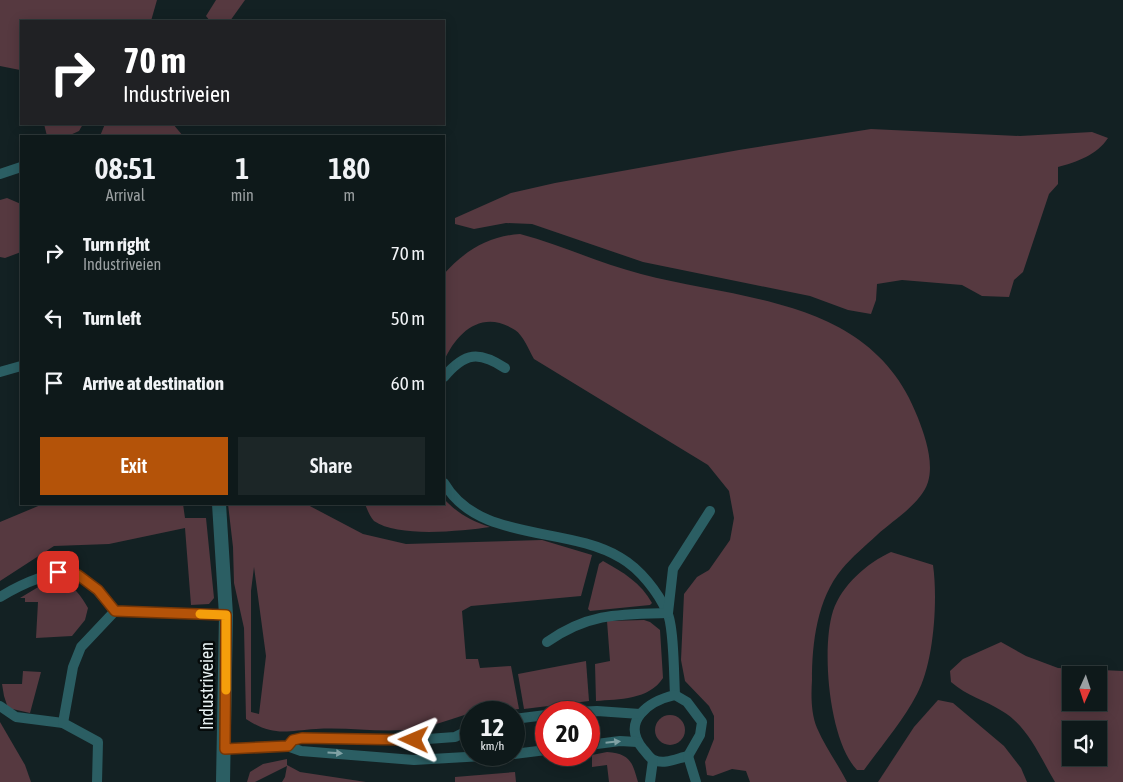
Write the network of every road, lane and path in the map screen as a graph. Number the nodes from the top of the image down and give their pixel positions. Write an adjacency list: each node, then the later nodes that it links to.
1 (20, 167): 2 (lane)
2 (0, 174)
3 (20, 366): 5 (lane)
4 (505, 368): 6 (lane)
5 (0, 372)
6 (445, 376)
7 (445, 484): 12 (lane)
8 (219, 505): 13 (street, Industriveien)
9 (710, 511): 12 (lane)
10 (0, 597): 11 (lane)
11 (115, 611): 13 (lane); 19 (lane)
12 (668, 613): 14 (lane); 15 (lane)
13 (226, 615): 24 (street, Industriveien)
14 (547, 642)
15 (675, 695): 18 (lane); 25 (lane)
16 (0, 706): 19 (lane)
17 (600, 710): 18 (lane)
18 (640, 714): 21 (lane)
19 (63, 723): 28 (lane)
20 (460, 734): 23 (lane, Industriveien)
21 (637, 742): 22 (lane, one-way to 21); 27 (lane)
22 (600, 744)
23 (288, 746): 24 (lane, Industriveien); 26 (lane, Industriveien, one-way to 26)
24 (225, 749): 29 (street, Industriveien)
25 (688, 756): 27 (lane); 31 (lane)
26 (460, 757)
27 (653, 760): 30 (lane)
28 (97, 782)
29 (223, 782)
30 (650, 782)
31 (696, 782)

